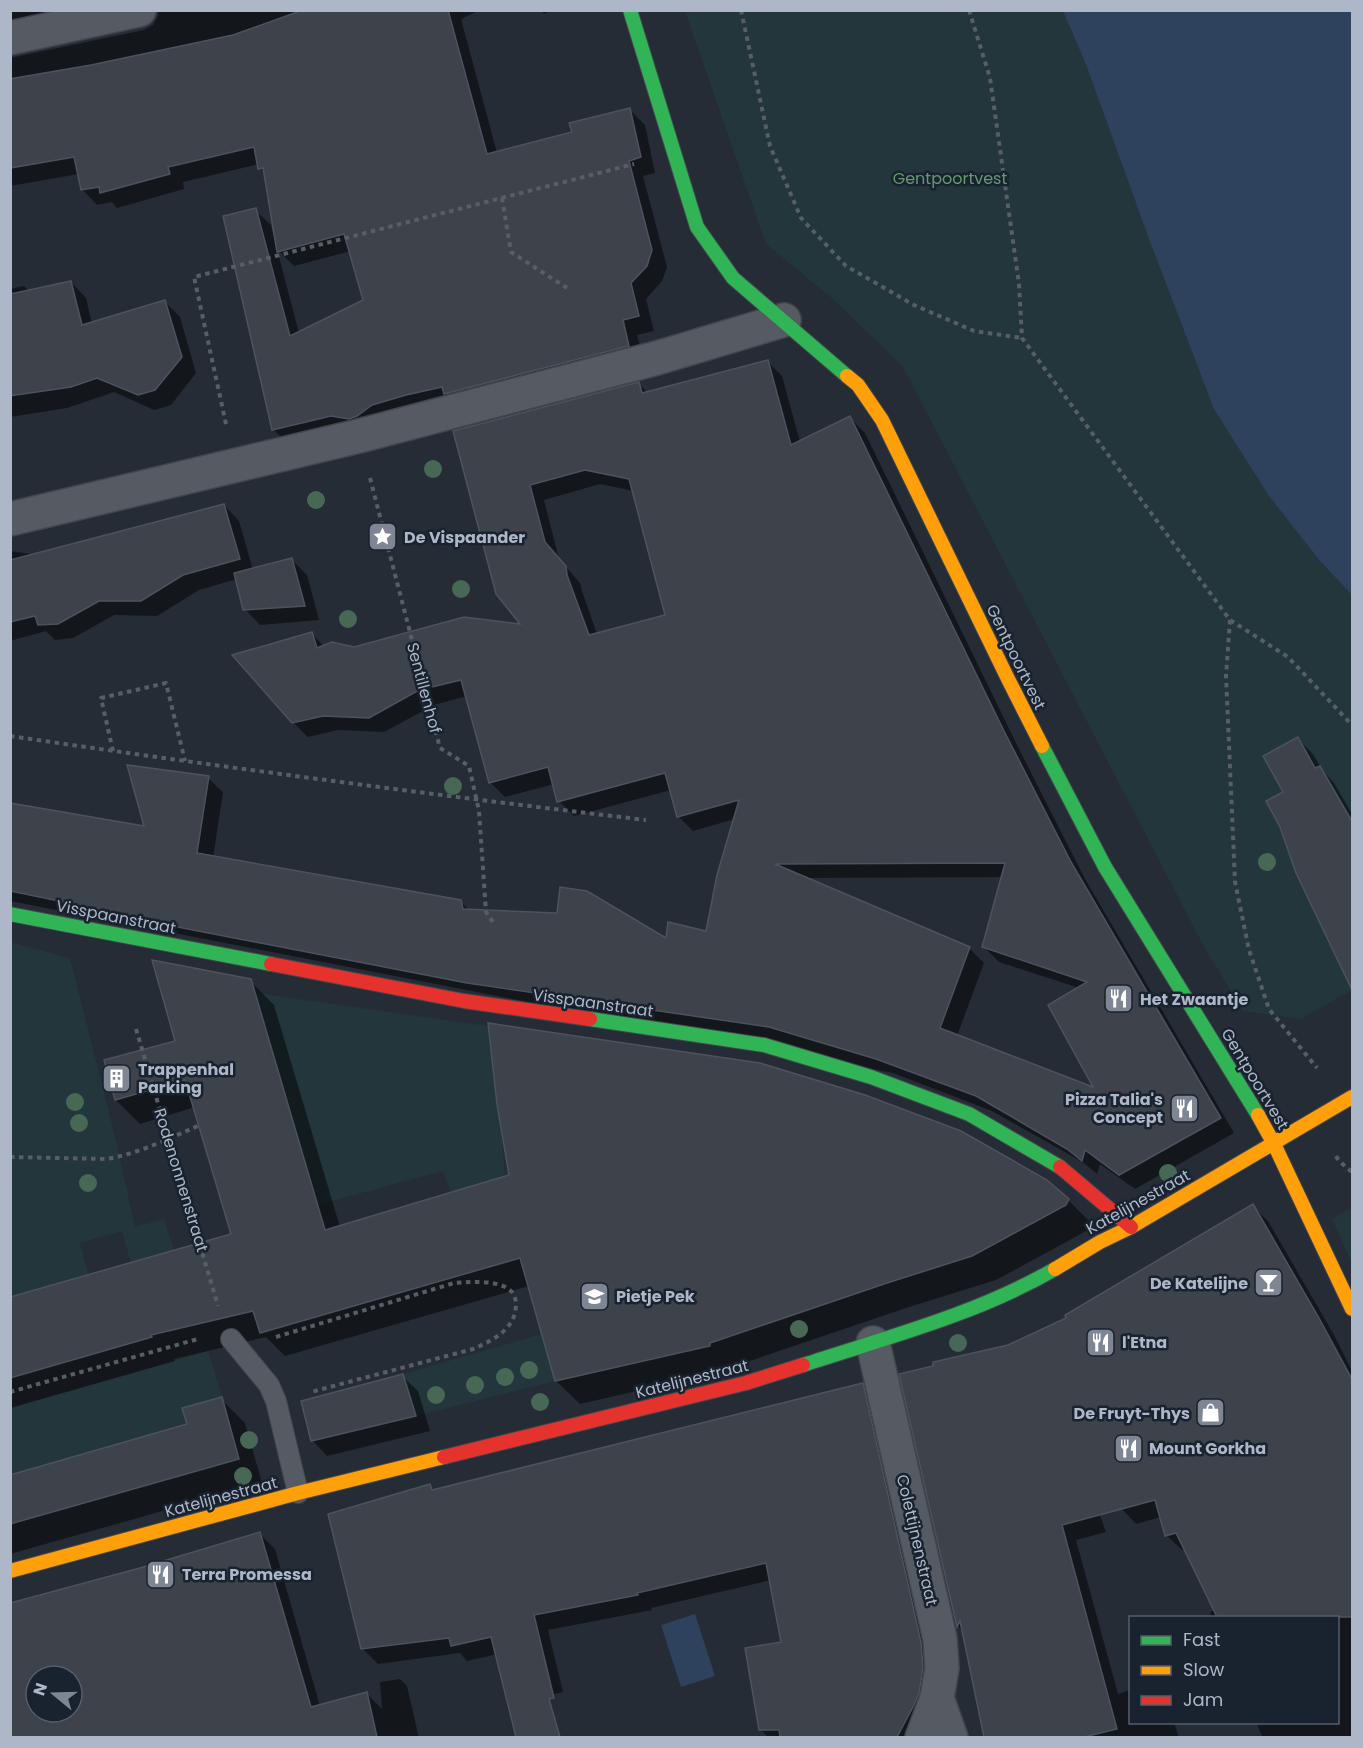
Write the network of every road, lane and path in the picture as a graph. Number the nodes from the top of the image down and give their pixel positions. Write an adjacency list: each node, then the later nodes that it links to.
1 (139, 10): 5 (street)
2 (630, 10): 6 (street, Gentpoortvest)
3 (741, 10): 10 (path)
4 (969, 10): 10 (path)
5 (10, 38)
6 (673, 154): 7 (path); 9 (street, Gentpoortvest)
7 (502, 198): 8 (path); 12 (path)
8 (567, 288)
9 (784, 320): 11 (street); 30 (street, Gentpoortvest)
10 (1022, 338): 14 (path)
11 (359, 436): 12 (street); 19 (path, Sentillenhof)
12 (235, 466): 13 (street)
13 (10, 519)
14 (1230, 620): 15 (path); 24 (path)
15 (1353, 724)
16 (10, 736): 17 (path)
17 (113, 751): 18 (path); 18 (path)
18 (185, 761): 19 (path)
19 (478, 800): 20 (path); 22 (path, Sentillenhof)
20 (646, 820)
21 (10, 914): 32 (street, Visspaanstraat)
22 (495, 925)
23 (136, 1029): 29 (path, Rodenonnenstraat)
24 (1321, 1073)
25 (1353, 1097): 26 (street, Katelijnestraat)
26 (1338, 1106): 27 (street); 30 (street, Katelijnestraat)
27 (1353, 1111)
28 (200, 1125): 29 (path)
29 (168, 1139): 31 (path); 34 (path, Rodenonnenstraat)
30 (1274, 1144): 32 (street, Katelijnestraat); 33 (street, Gentpoortvest)
31 (10, 1157)
32 (1131, 1227): 35 (street, Katelijnestraat)
33 (1353, 1309)
34 (232, 1339): 36 (path); 37 (lane); 37 (path)
35 (873, 1343): 38 (street, Katelijnestraat); 40 (street, Colettijnenstraat)
36 (10, 1392)
37 (276, 1401): 38 (lane)
38 (298, 1493): 39 (street, Katelijnestraat)
39 (10, 1571)
40 (937, 1698): 41 (street); 42 (street, Colettijnenstraat)
41 (922, 1737)
42 (951, 1737)

